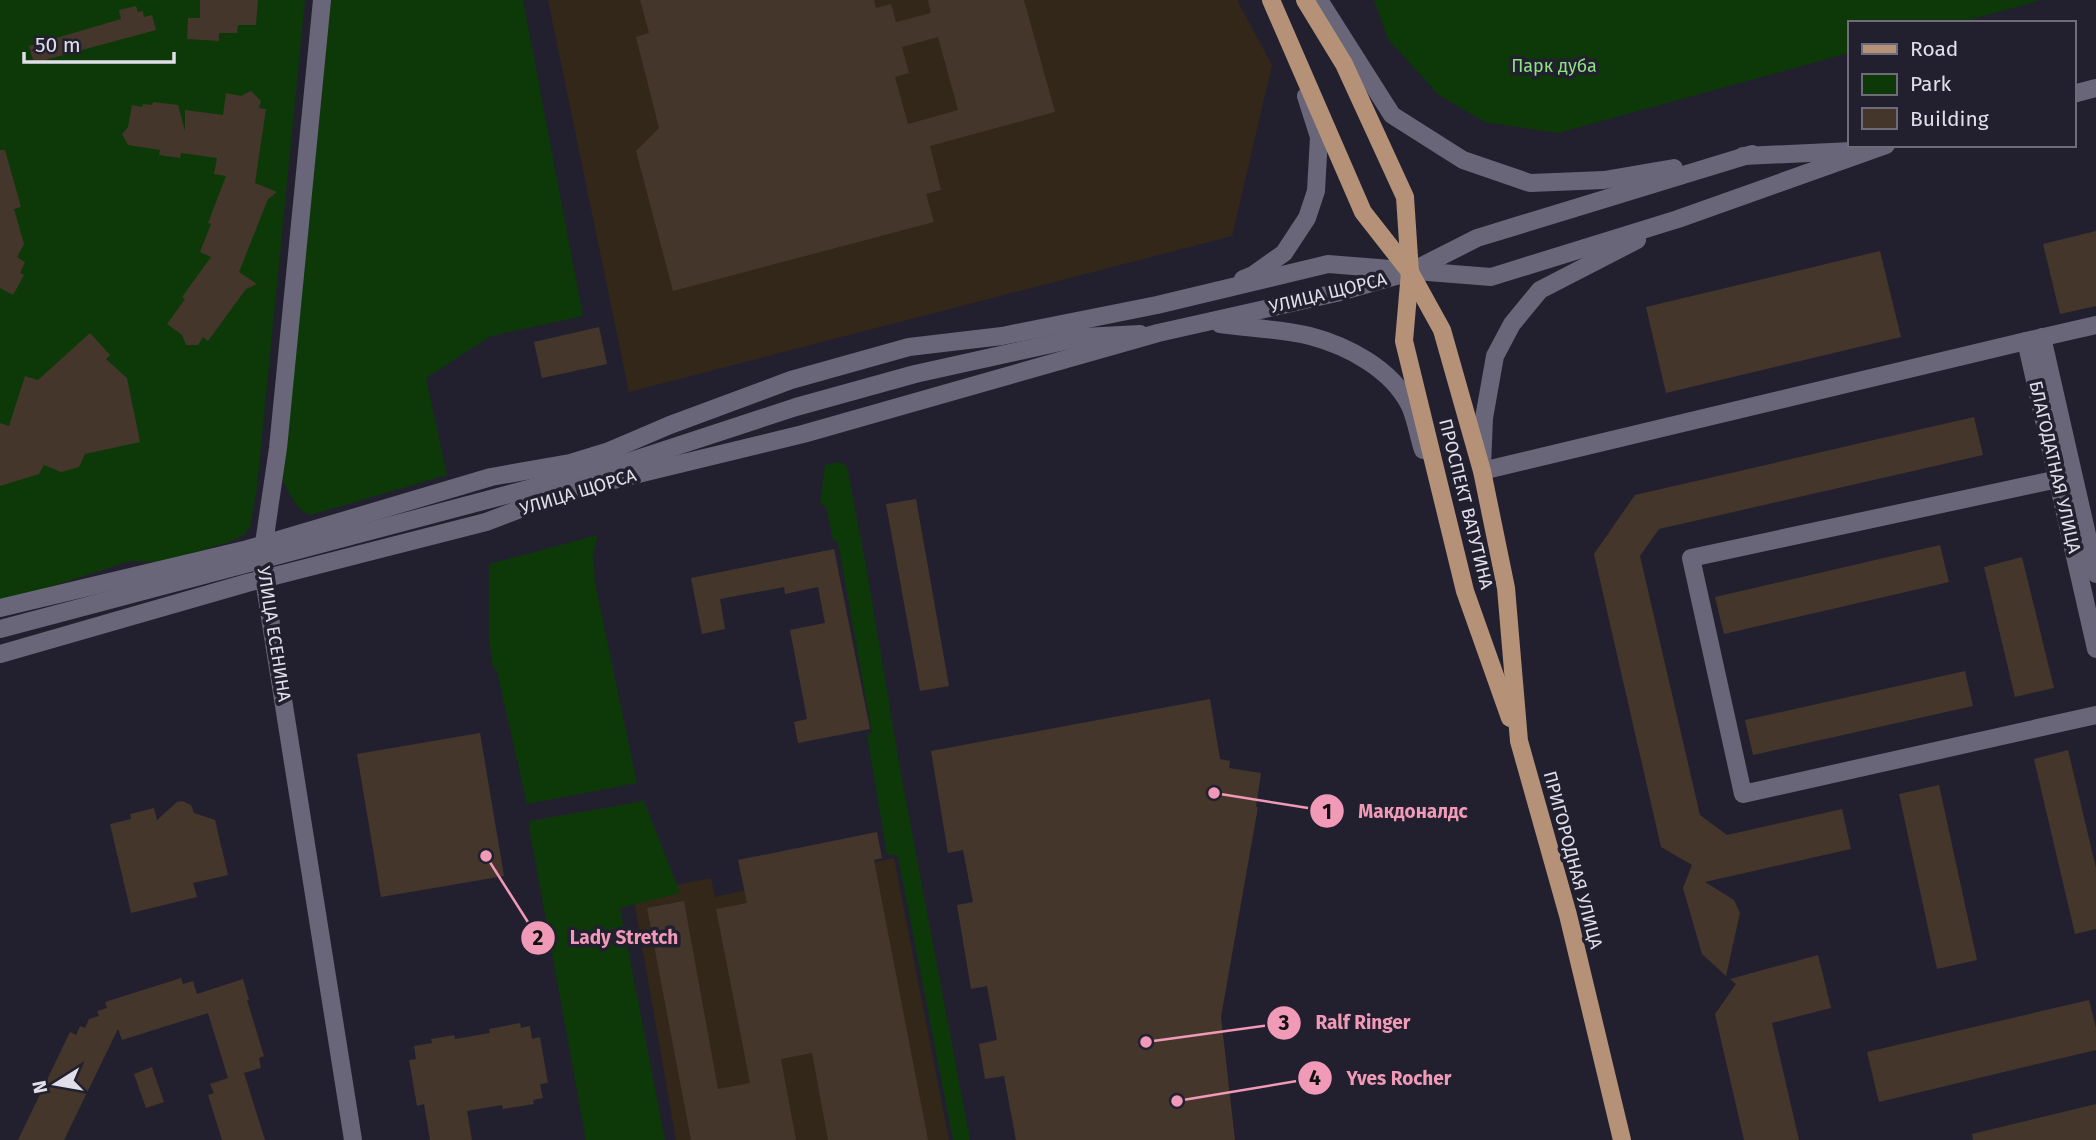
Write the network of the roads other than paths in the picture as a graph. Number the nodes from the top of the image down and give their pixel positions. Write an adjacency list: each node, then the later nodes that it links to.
1 (322, 0): 21 (main road, УЛИЦА ЕСЕНИНА)
2 (1271, 0): 5 (main road, ПРОСПЕКТ ВАТУТИНА)
3 (1305, 0): 11 (main road, ПРОСПЕКТ ВАТУТИНА)
4 (1319, 0): 9 (main road)
5 (1292, 52): 11 (main road, ПРОСПЕКТ ВАТУТИНА); 12 (main road)
6 (2096, 88): 7 (main road)
7 (2075, 93)
8 (1878, 148): 9 (main road); 10 (main road)
9 (1752, 154): 11 (main road)
10 (1678, 219): 11 (main road); 19 (main road)
11 (1410, 272): 12 (main road, УЛИЦА ЩОРСА); 14 (main road, УЛИЦА ЩОРСА); 19 (main road, ПРОСПЕКТ ВАТУТИНА); 25 (main road, ПРОСПЕКТ ВАТУТИНА)
12 (1205, 295): 13 (main road, УЛИЦА ЩОРСА)
13 (1157, 305): 17 (main road, УЛИЦА ЩОРСА); 21 (main road, УЛИЦА ЩОРСА)
14 (1206, 323): 16 (main road, УЛИЦА ЩОРСА); 25 (main road)
15 (2096, 325): 18 (main road)
16 (1158, 333): 17 (main road, УЛИЦА ЩОРСА); 23 (main road, УЛИЦА ЩОРСА)
17 (1083, 337): 21 (main road, УЛИЦА ЩОРСА)
18 (2034, 339): 19 (main road); 20 (main road, БЛАГОДАТНАЯ УЛИЦА); 22 (main road, БЛАГОДАТНАЯ УЛИЦА)
19 (1482, 471): 24 (main road, ПРОСПЕКТ ВАТУТИНА)
20 (2057, 479): 28 (main road, БЛАГОДАТНАЯ УЛИЦА); 30 (main road)
21 (263, 553): 23 (main road, УЛИЦА ЕСЕНИНА); 26 (main road, УЛИЦА ЩОРСА); 27 (main road, УЛИЦА ЩОРСА)
22 (2096, 575)
23 (264, 580): 29 (main road, УЛИЦА ЩОРСА); 32 (main road, УЛИЦА ЕСЕНИНА)
24 (1506, 588): 31 (main road, ПРИГОРОДНАЯ УЛИЦА)
25 (1465, 591): 31 (main road, ПРОСПЕКТ ВАТУТИНА)
26 (0, 608)
27 (1, 629)
28 (2096, 649)
29 (0, 654)
30 (2096, 715)
31 (1519, 741): 33 (main road, ПРИГОРОДНАЯ УЛИЦА)
32 (353, 1140)
33 (1622, 1140)

